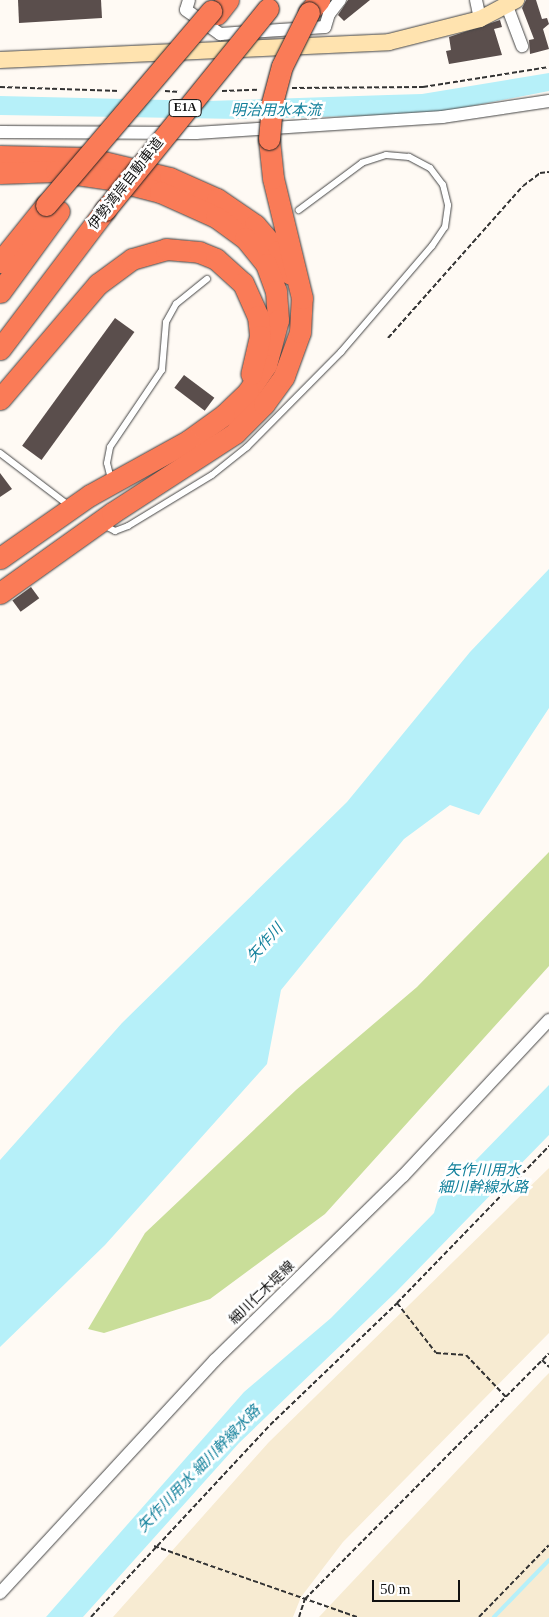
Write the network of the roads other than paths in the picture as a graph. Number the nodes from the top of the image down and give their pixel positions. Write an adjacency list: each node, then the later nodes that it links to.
1 (189, 0): 2 (street)
2 (340, 0)
3 (476, 0): 8 (street)
4 (512, 3): 8 (street); 9 (street)
5 (272, 4): 20 (highway, 伊勢湾岸自動車道 / E1A, bridge)
6 (219, 6): 15 (highway, bridge)
7 (314, 6): 21 (highway, bridge)
8 (480, 19): 10 (street)
9 (522, 46)
10 (0, 60)
11 (549, 101): 12 (street)
12 (0, 132)
13 (0, 156): 21 (highway)
14 (0, 173): 23 (highway)
15 (52, 208): 17 (highway); 19 (highway)
16 (300, 210): 27 (lane)
17 (0, 262)
18 (207, 280): 25 (lane)
19 (0, 292)
20 (0, 349)
21 (274, 389): 27 (highway)
22 (0, 399): 23 (highway)
23 (211, 425): 25 (highway)
24 (0, 453): 26 (lane)
25 (112, 483): 26 (highway)
26 (70, 508): 28 (highway)
27 (100, 522): 29 (highway)
28 (0, 558)
29 (0, 593)
30 (549, 1020): 31 (street, 細川仁木堤線)
31 (0, 1593)

